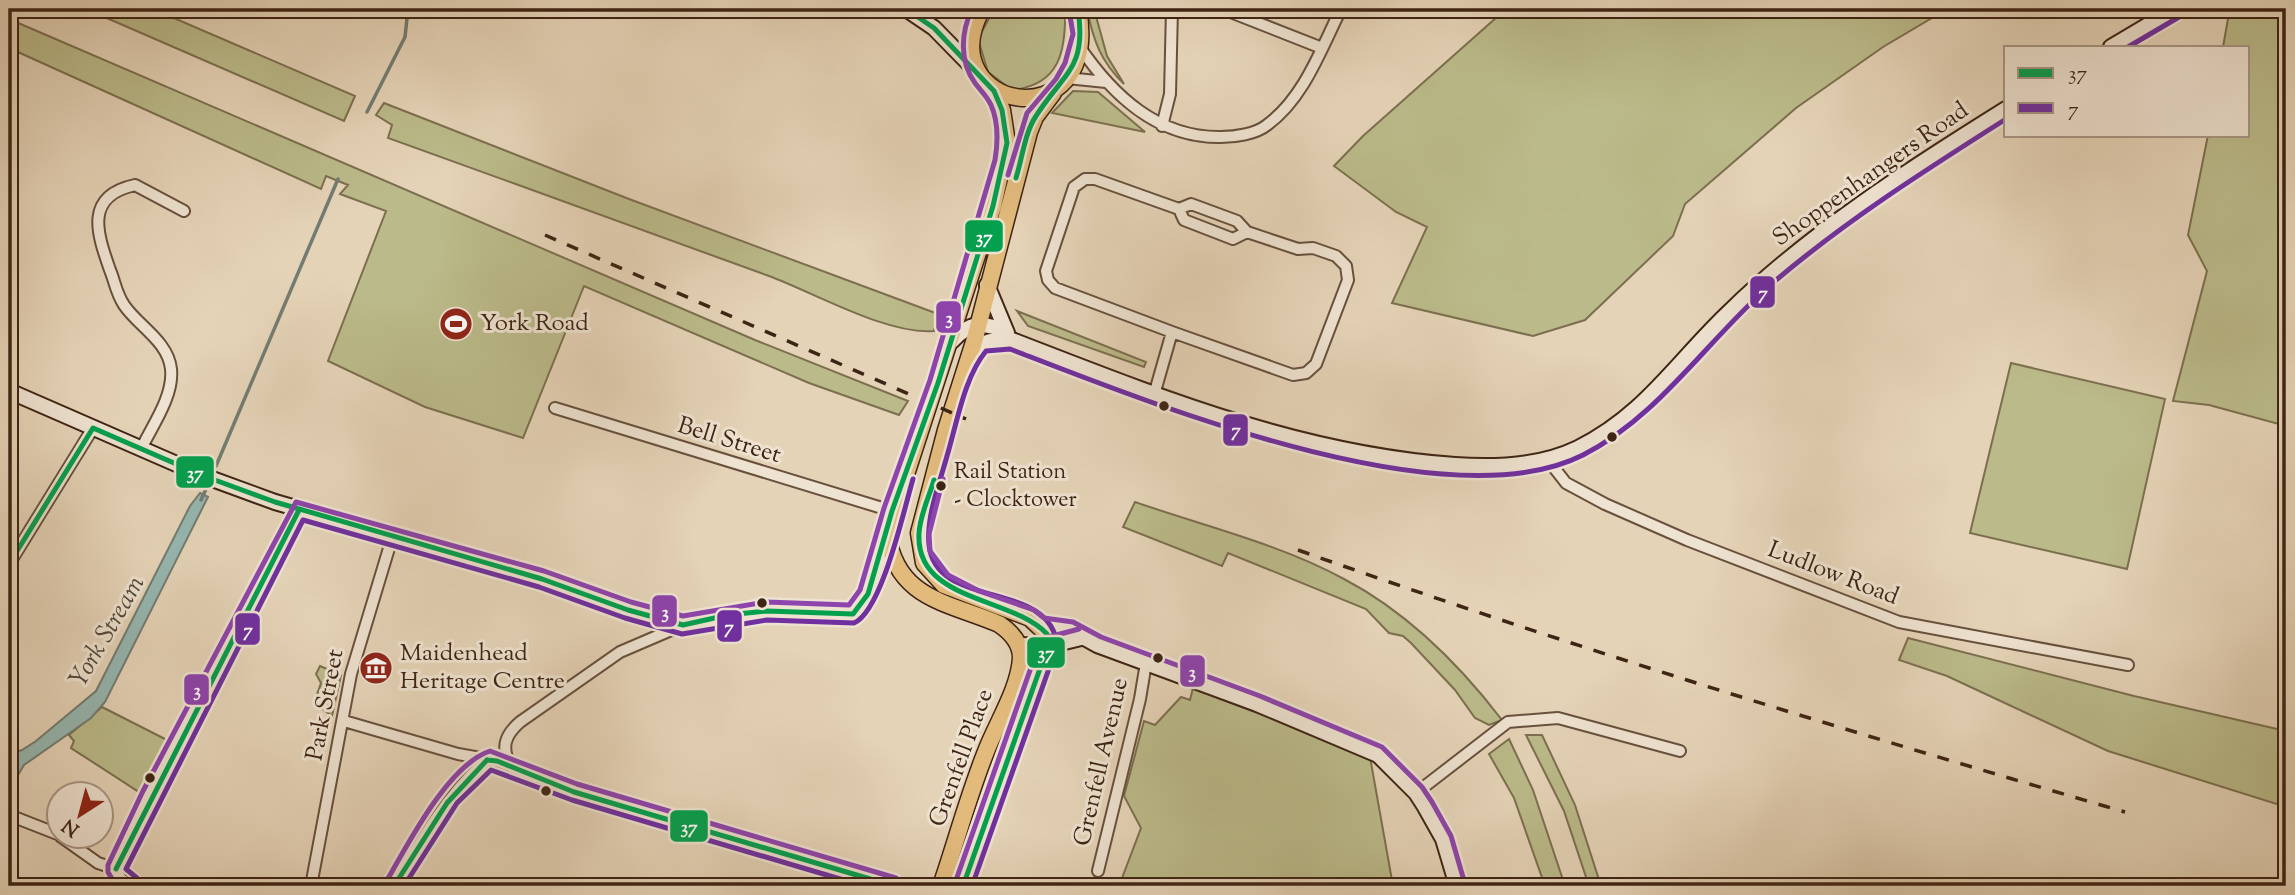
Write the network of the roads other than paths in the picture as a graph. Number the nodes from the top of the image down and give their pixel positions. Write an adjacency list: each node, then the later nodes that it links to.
1 (906, 9): 11 (street)
2 (982, 9): 11 (main road)
3 (1078, 9): 8 (main road)
4 (1223, 9): 10 (street)
5 (1341, 9): 10 (street)
6 (2175, 9): 9 (street)
7 (1168, 10): 17 (street)
8 (1079, 46): 12 (main road); 13 (street)
9 (2113, 46)
10 (1322, 48): 17 (street)
11 (982, 77): 14 (main road)
12 (1067, 78): 13 (street); 15 (main road)
13 (1106, 82): 17 (street)
14 (994, 91): 15 (main road); 25 (main road)
15 (1053, 93): 21 (main road)
16 (2004, 110): 32 (street, Shoppenhangers Road)
17 (1162, 126)
18 (1179, 209): 20 (street); 20 (street); 23 (street)
19 (184, 211): 31 (street)
20 (1247, 232): 23 (street)
21 (988, 285): 22 (main road); 24 (street)
22 (979, 324): 24 (street, Shoppenhangers Road); 25 (street); 26 (main road)
23 (1172, 332): 28 (street)
24 (1009, 336): 26 (street, Shoppenhangers Road); 28 (street, Shoppenhangers Road)
25 (952, 341): 34 (main road)
26 (971, 355): 39 (main road)
27 (9, 391): 30 (street)
28 (1154, 395): 32 (street, Shoppenhangers Road)
29 (555, 408): 34 (street, Bell Street)
30 (93, 428): 31 (street); 37 (street)
31 (141, 449): 33 (street)
32 (1548, 460): 44 (street, Ludlow Road)
33 (299, 510): 36 (street); 53 (street)
34 (892, 512): 35 (main road)
35 (887, 533): 38 (street); 41 (main road)
36 (393, 535): 38 (street); 45 (street, Park Street)
37 (9, 564)
38 (683, 625): 48 (street)
39 (1041, 626): 40 (street); 42 (main road)
40 (1081, 638): 42 (street); 43 (street)
41 (1018, 645): 42 (street); 60 (main road, Grenfell Place)
42 (1048, 646): 55 (main road, Grenfell Place)
43 (1146, 663): 49 (street); 54 (street, Grenfell Avenue)
44 (2127, 665)
45 (344, 721): 47 (street); 57 (street, Park Street)
46 (1680, 751): 49 (street)
47 (487, 760): 48 (street); 58 (street)
48 (511, 767): 59 (street)
49 (1416, 793): 61 (street)
50 (9, 815): 51 (street)
51 (46, 830)
52 (80, 850): 53 (street)
53 (116, 869): 56 (street)
54 (1098, 871)
55 (961, 883)
56 (132, 886)
57 (312, 886)
58 (394, 886)
59 (894, 886)
60 (941, 886)
61 (1457, 886)

